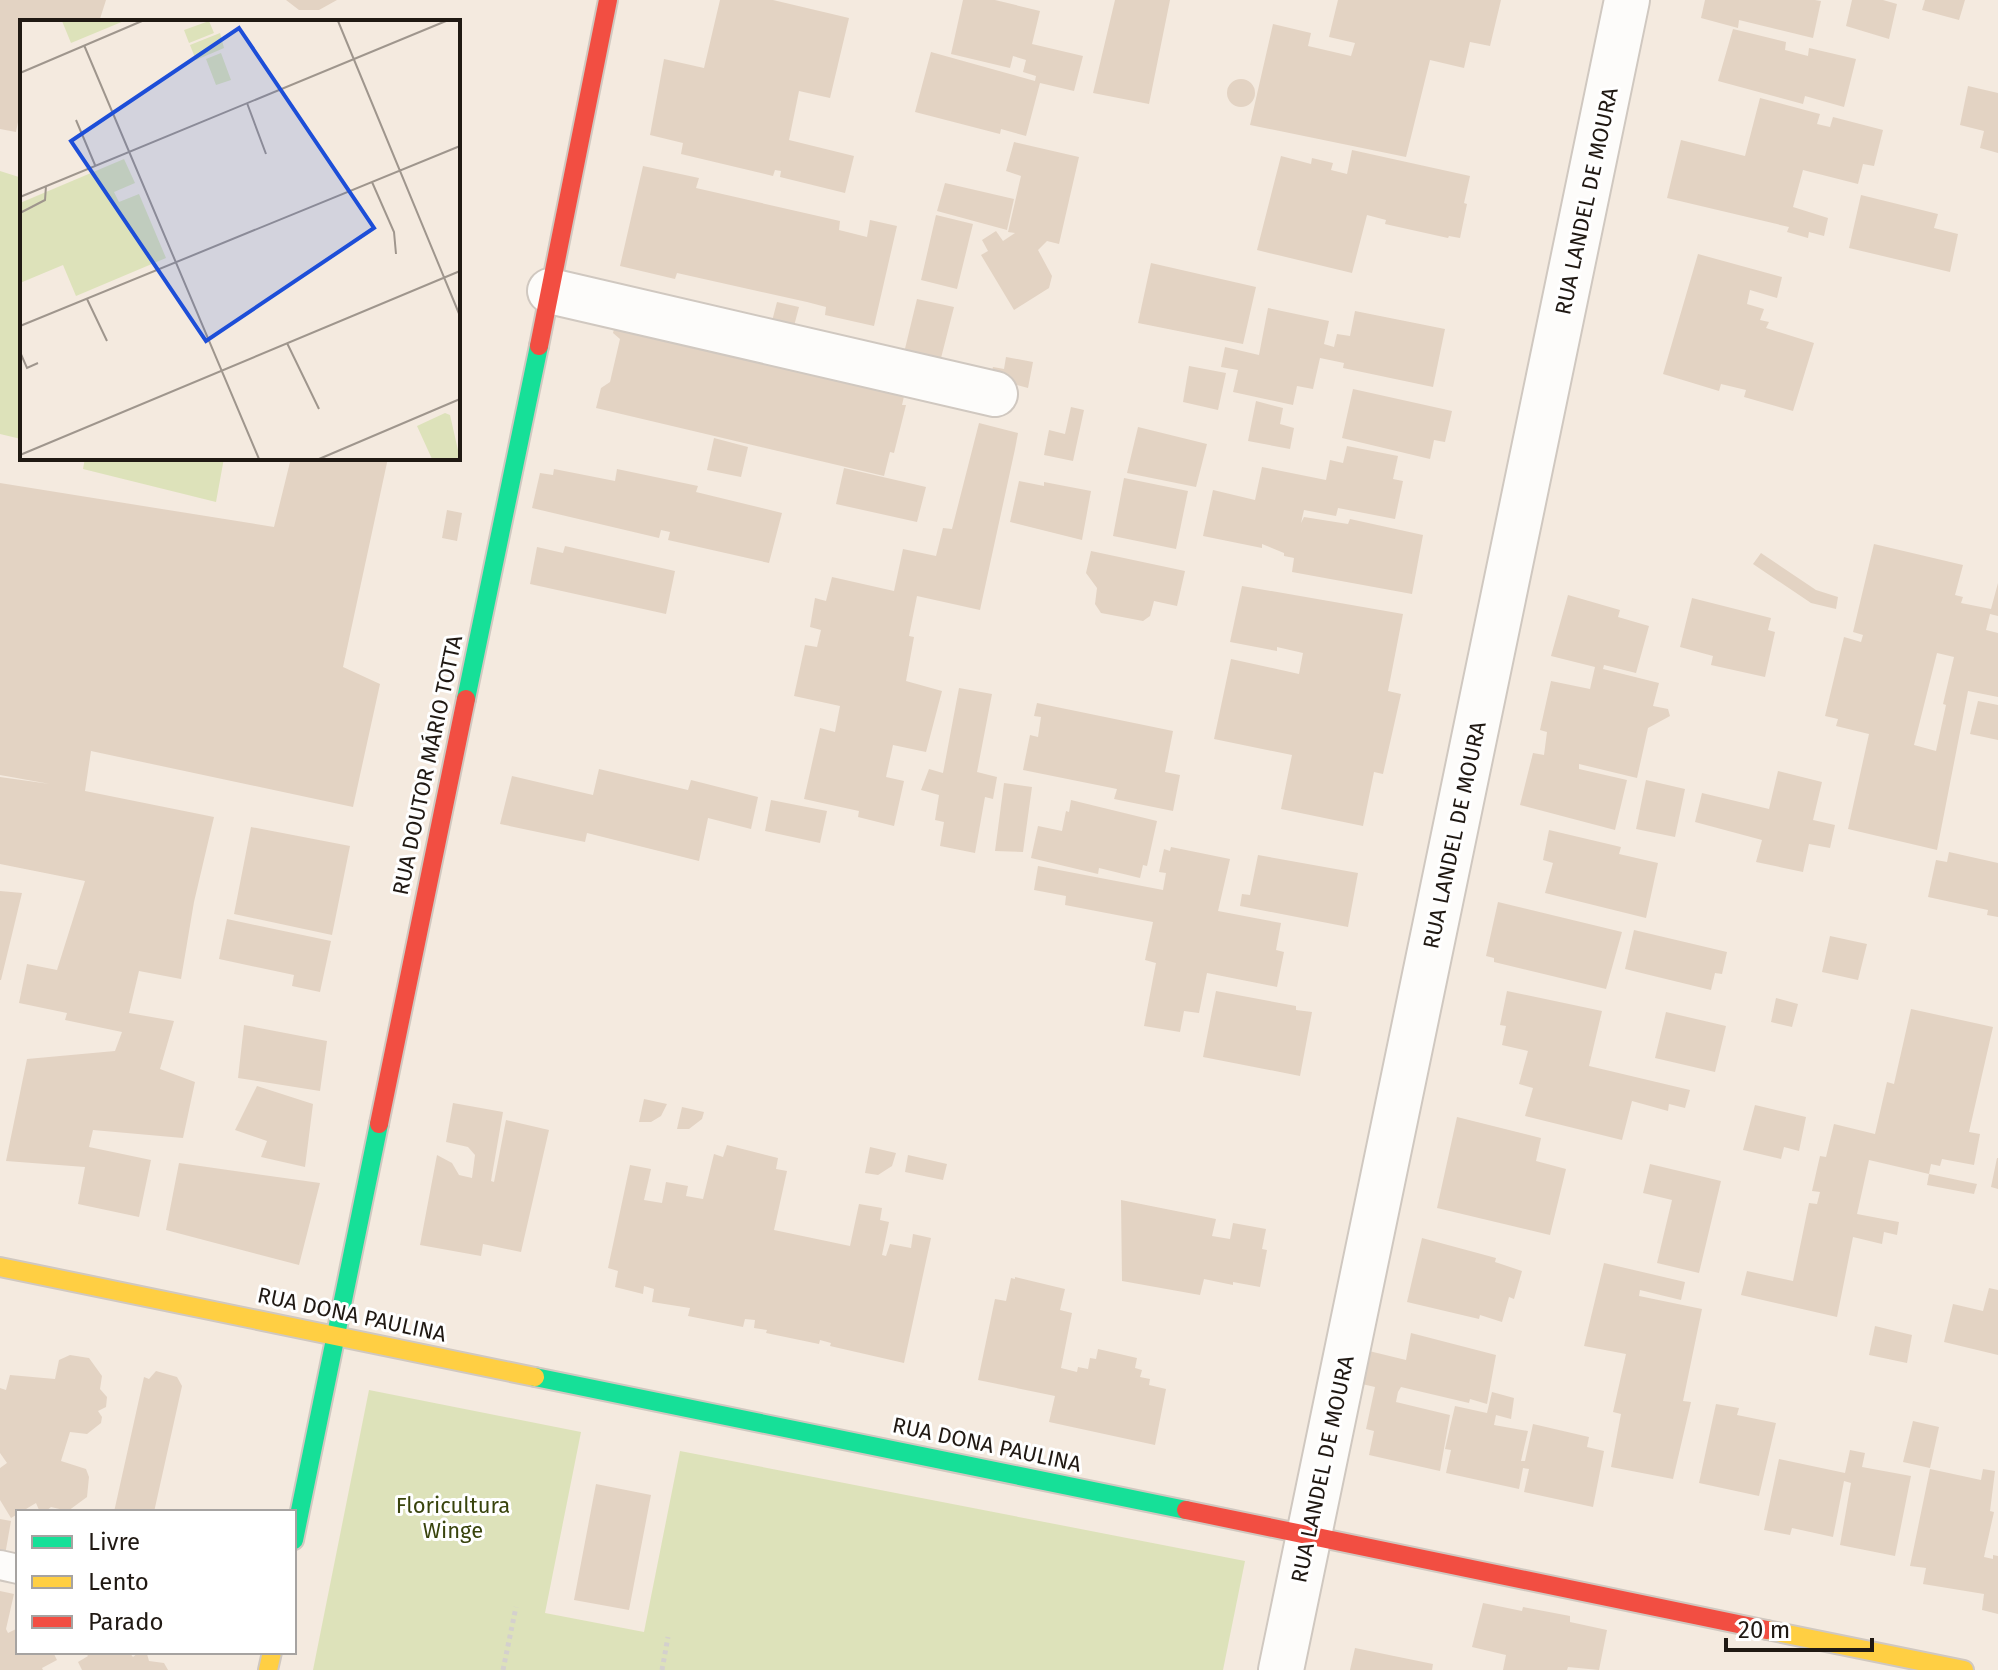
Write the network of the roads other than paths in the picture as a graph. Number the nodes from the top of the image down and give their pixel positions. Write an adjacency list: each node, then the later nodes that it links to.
1 (608, 0): 3 (street, RUA DOUTOR MÁRIO TOTTA)
2 (1627, 0): 8 (street, RUA LANDEL DE MOURA)
3 (550, 291): 4 (street); 6 (street, RUA DOUTOR MÁRIO TOTTA)
4 (995, 394)
5 (0, 1267): 6 (street, RUA DONA PAULINA)
6 (335, 1335): 7 (street, RUA DOUTOR MÁRIO TOTTA); 8 (street, RUA DONA PAULINA)
7 (296, 1530)
8 (1308, 1534): 9 (street, RUA LANDEL DE MOURA); 10 (street, RUA DONA PAULINA)
9 (1281, 1670)
10 (1964, 1670)

